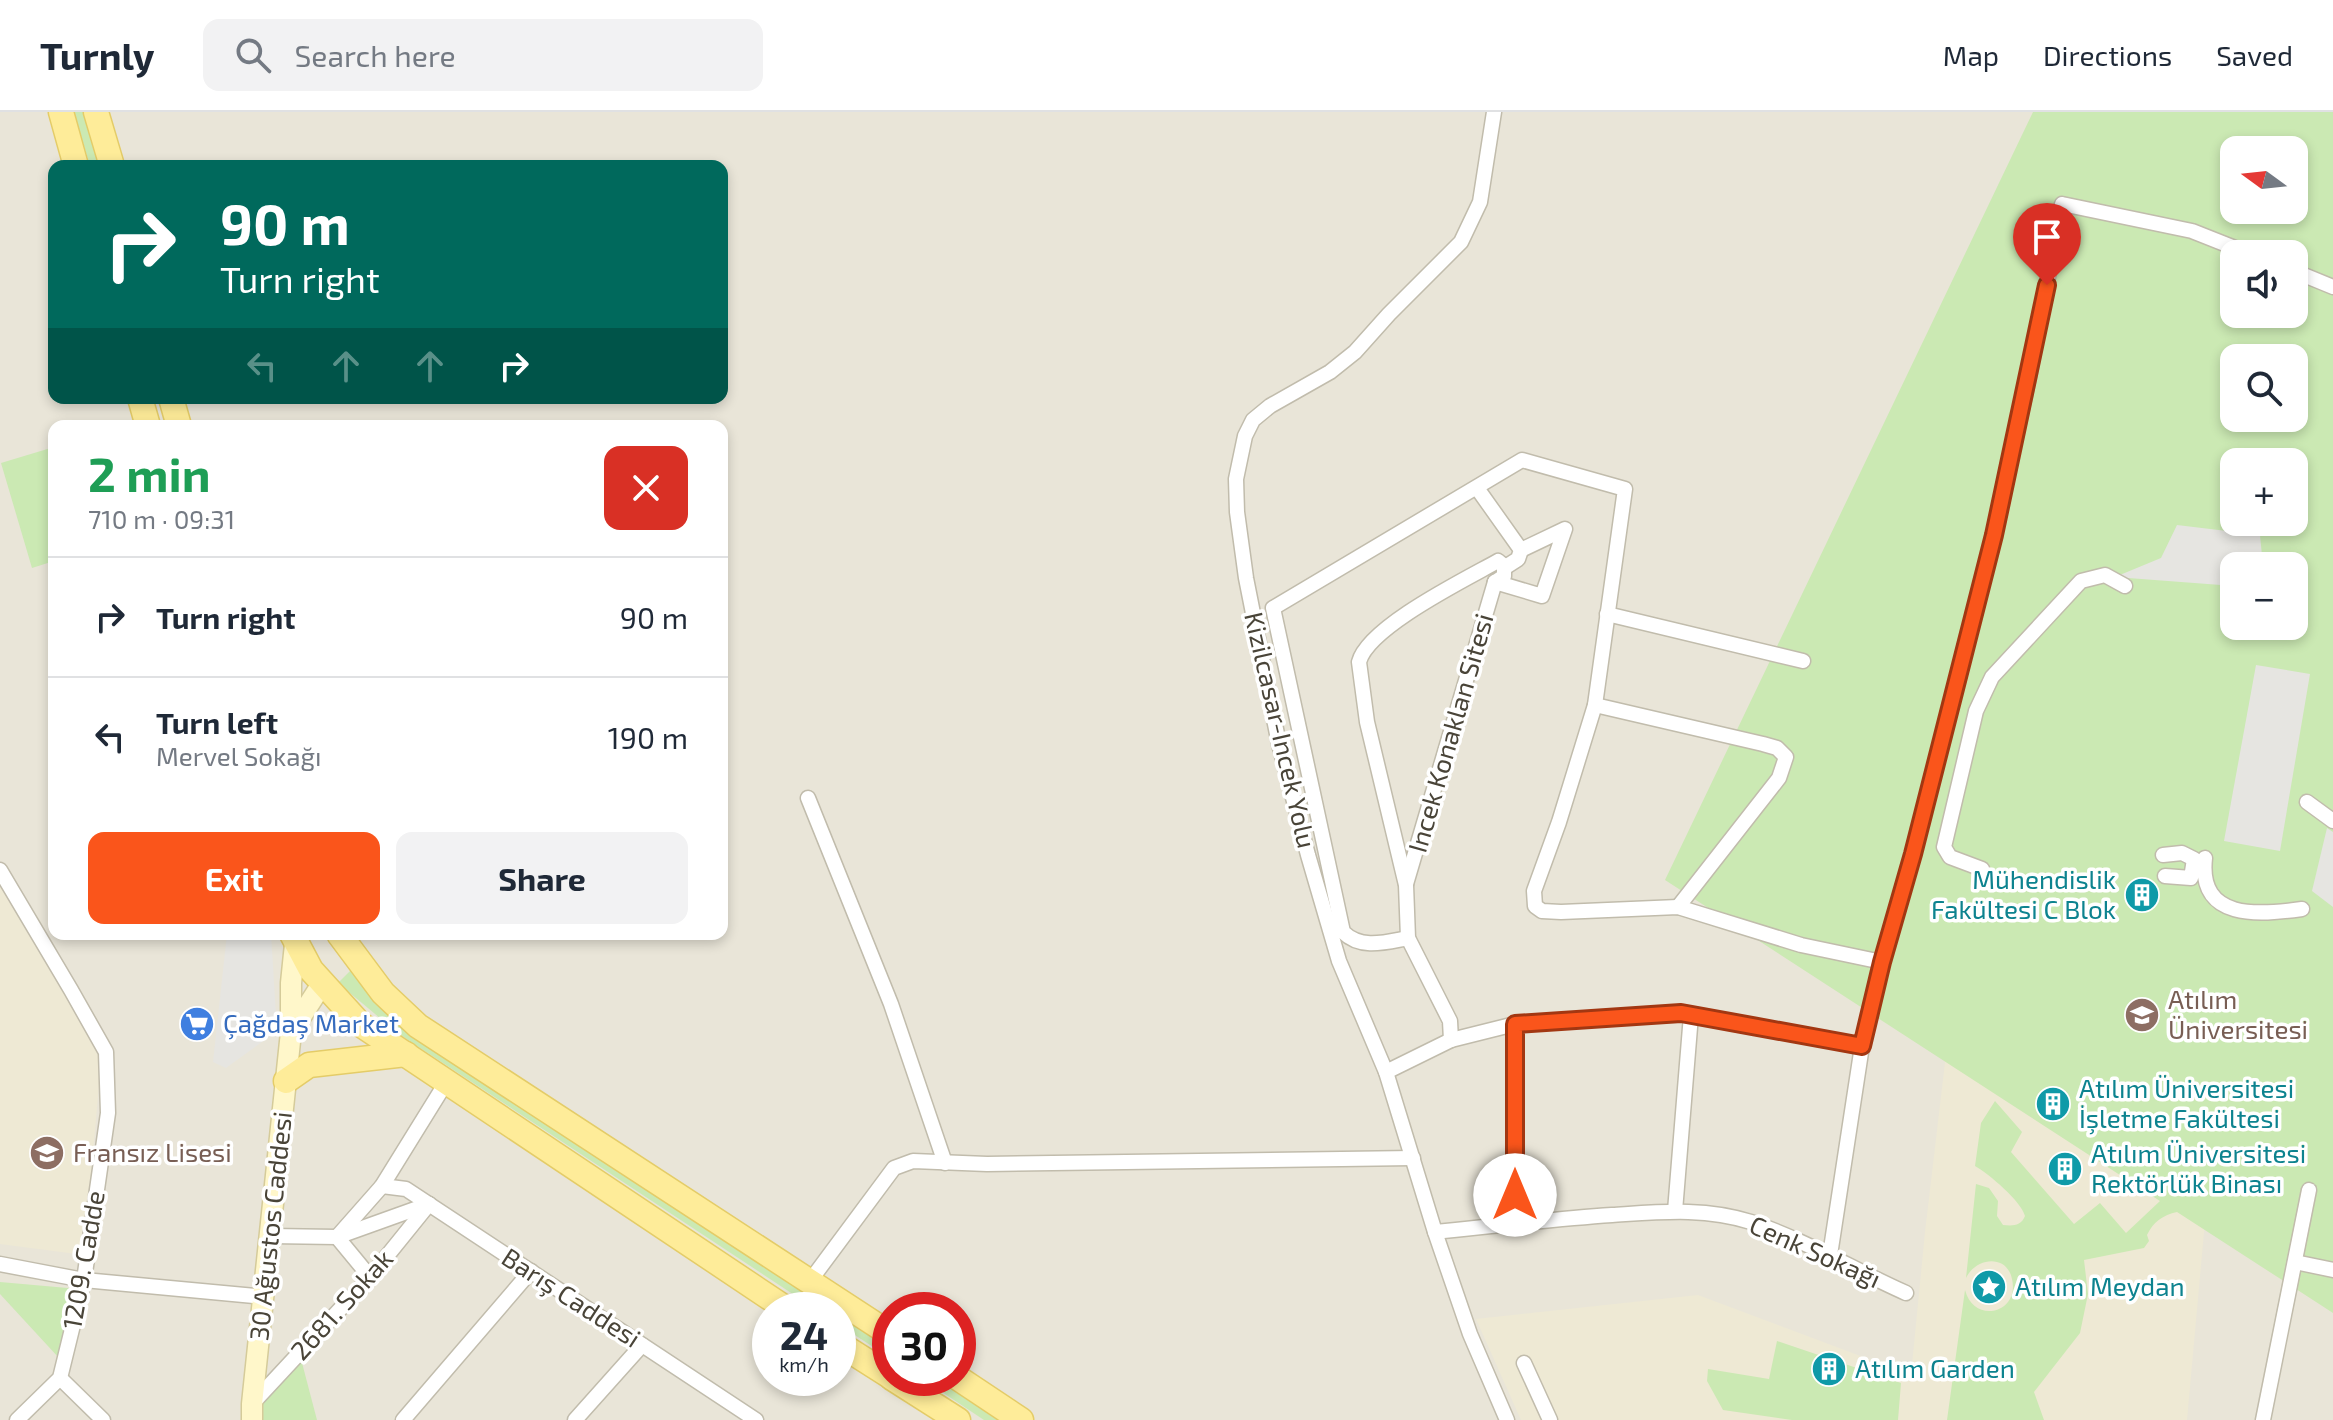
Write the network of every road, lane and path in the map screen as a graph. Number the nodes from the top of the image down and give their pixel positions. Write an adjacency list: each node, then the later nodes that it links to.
1 (61, 112): 4 (main road)
2 (96, 112): 5 (main road)
3 (1494, 112): 40 (street, Kizilcasar-Incek Yolu)
4 (74, 160)
5 (110, 160)
6 (2220, 242): 32 (street)
7 (2308, 277): 8 (street)
8 (2333, 287)
9 (1477, 488): 10 (street); 14 (street); 28 (street)
10 (1521, 550): 11 (street, Incek Konaklan Sitesi); 12 (street)
11 (1504, 568): 12 (street, Incek Konaklan Sitesi); 25 (street)
12 (1495, 582): 25 (street, Incek Konaklan Sitesi)
13 (2125, 586): 22 (street)
14 (1607, 614): 15 (street); 16 (street)
15 (1803, 661)
16 (1595, 705): 26 (street); 26 (street)
17 (808, 798): 44 (street)
18 (2307, 802): 19 (street)
19 (2333, 821)
20 (2163, 855): 24 (street)
21 (2205, 858): 27 (street)
22 (1982, 869)
23 (0, 870): 59 (street, 1209. Cadde)
24 (2165, 876)
25 (1406, 885): 28 (street)
26 (1678, 907): 32 (street)
27 (2302, 909)
28 (1408, 938): 37 (street)
29 (296, 940): 36 (main road, 30 Ağustos Caddesi)
30 (298, 940): 33 (main road)
31 (344, 940): 33 (main road); 60 (main road)
32 (1882, 962): 38 (street)
33 (322, 984): 36 (main road, 30 Ağustos Caddesi); 39 (main road)
34 (1691, 1015): 35 (street); 38 (street); 48 (street)
35 (1515, 1024): 37 (street); 49 (street)
36 (291, 1032): 41 (main road, 30 Ağustos Caddesi)
37 (1451, 1040): 40 (street)
38 (1862, 1046): 53 (street)
39 (406, 1054): 41 (main road); 42 (main road)
40 (1386, 1072): 43 (street, Kizilcasar-Incek Yolu)
41 (286, 1081): 51 (main road, 30 Ağustos Caddesi)
42 (447, 1081): 45 (street); 61 (main road)
43 (1413, 1158): 44 (street); 50 (street, Kizilcasar-Incek Yolu)
44 (945, 1163): 60 (street)
45 (382, 1186): 47 (street, Barış Caddesi); 52 (street)
46 (2309, 1190): 54 (street)
47 (429, 1204): 52 (street); 57 (street, Barış Caddesi); 58 (street, 2681. Sokak)
48 (1675, 1211): 49 (street, Cenk Sokağı); 53 (street, Cenk Sokağı)
49 (1515, 1224): 50 (street, Cenk Sokağı)
50 (1435, 1232): 78 (street, Kizilcasar-Incek Yolu)
51 (271, 1236): 52 (street); 63 (main road, 30 Ağustos Caddesi)
52 (337, 1237): 58 (street)
53 (1830, 1255): 62 (street, Cenk Sokağı)
54 (2295, 1262): 56 (street); 80 (street)
55 (0, 1264): 59 (street)
56 (2333, 1270)
57 (531, 1271): 65 (street, Barış Caddesi); 73 (street)
58 (370, 1277): 70 (street, 2681. Sokak)
59 (84, 1280): 63 (street); 67 (street, 1209. Cadde)
60 (810, 1281): 64 (main road)
61 (761, 1292)
62 (1906, 1293)
63 (265, 1297): 70 (main road, 30 Ağustos Caddesi)
64 (872, 1322)
65 (642, 1345): 74 (street); 75 (street, Barış Caddesi)
66 (1524, 1363): 79 (street)
67 (60, 1378): 71 (street); 72 (street)
68 (976, 1390): 77 (main road)
69 (921, 1396): 76 (main road)
70 (252, 1412)
71 (17, 1420)
72 (103, 1420)
73 (403, 1420)
74 (575, 1420)
75 (755, 1420)
76 (958, 1420)
77 (1021, 1420)
78 (1507, 1420)
79 (1550, 1420)
80 (2263, 1420)

